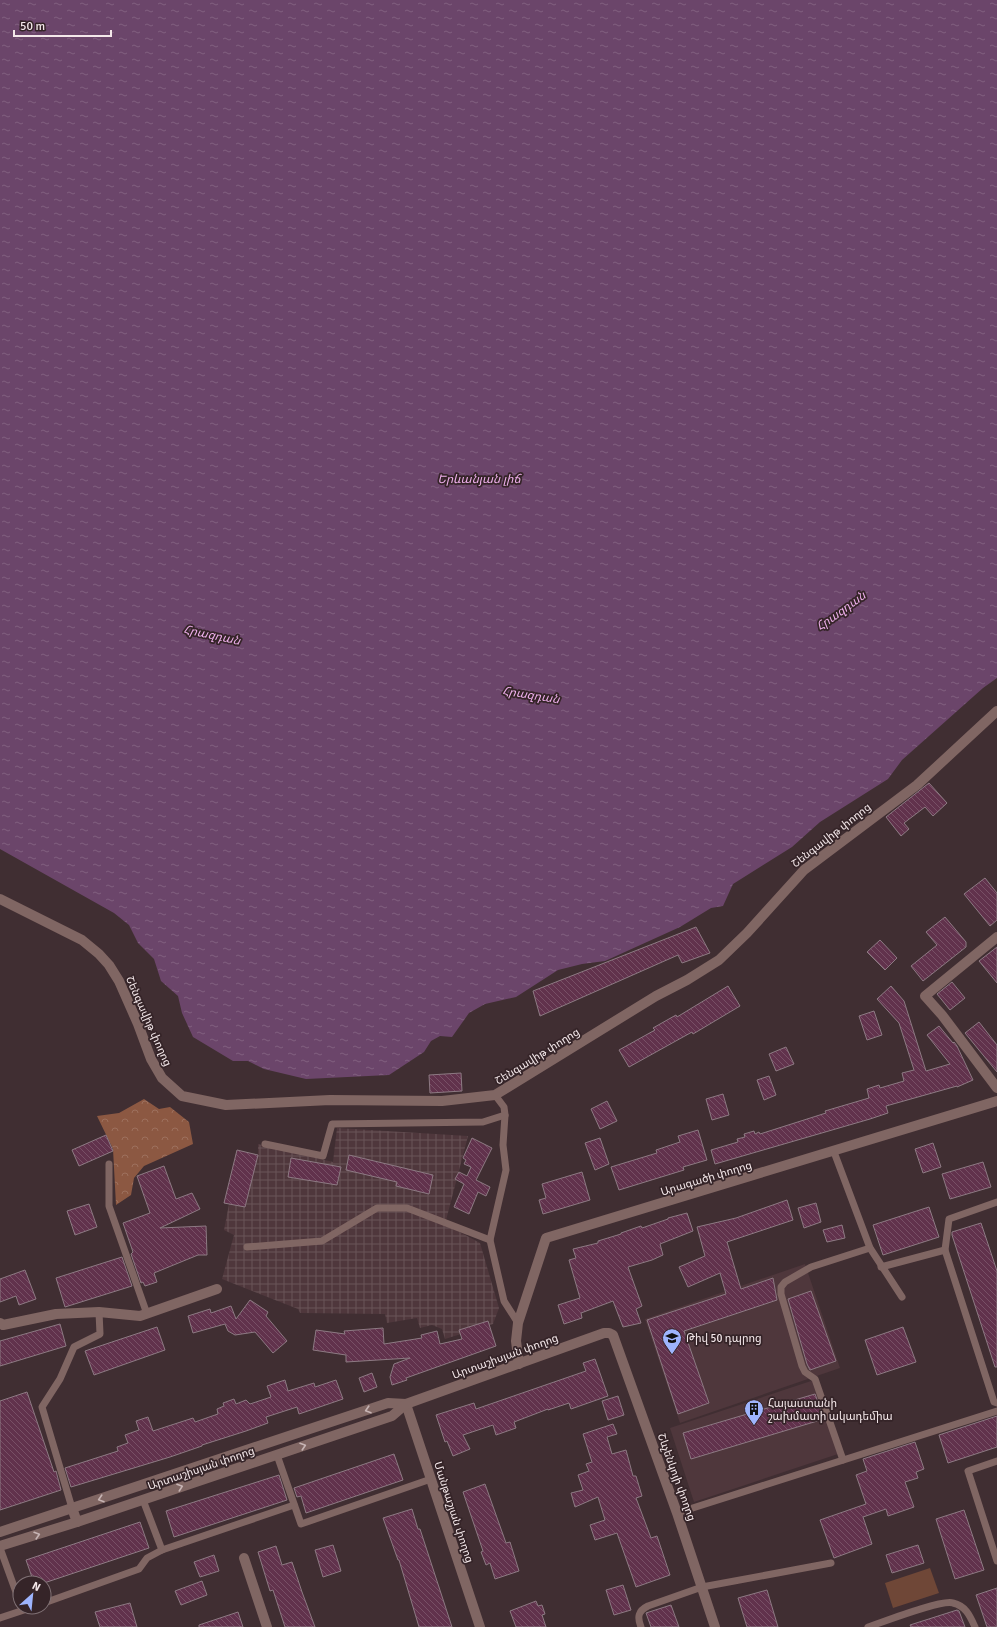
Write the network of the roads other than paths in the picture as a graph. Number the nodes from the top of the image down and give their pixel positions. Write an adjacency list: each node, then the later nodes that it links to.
1 (997, 710): 5 (street, Շենգավիթ փողոց)
2 (0, 899): 5 (street, Շենգավիթ փողոց)
3 (997, 937): 4 (street)
4 (997, 1088)
5 (495, 1095): 7 (lane)
6 (997, 1101): 9 (street, Արագածի փողոց)
7 (505, 1115): 8 (lane); 12 (lane)
8 (265, 1144)
9 (834, 1152): 14 (lane); 22 (street, Արագածի փողոց)
10 (109, 1164): 20 (lane)
11 (997, 1202): 15 (lane)
12 (490, 1240): 13 (lane); 22 (lane)
13 (247, 1247)
14 (870, 1248): 16 (lane); 29 (lane)
15 (945, 1250): 16 (lane); 25 (lane)
16 (881, 1267): 18 (lane)
17 (217, 1289): 20 (street)
18 (902, 1297)
19 (98, 1312): 20 (street); 21 (street); 35 (lane)
20 (147, 1314)
21 (0, 1323)
22 (518, 1324): 24 (street, Արագածի փողոց)
23 (613, 1335): 24 (street, Արտաշիսյան փողոց); 36 (street, Շևչենկոյի փողոց)
24 (519, 1364): 26 (street, Արտաշիսյան փողոց)
25 (997, 1403)
26 (406, 1404): 28 (street, Արտաշիսյան փողոց, one-way to 26); 31 (street, Մանթաշյան փողոց); 32 (street, Արտաշիսյան փողոց, one-way to 32)
27 (997, 1411): 29 (lane)
28 (277, 1455): 33 (street, Արտաշիսյան փողոց, one-way to 28); 34 (lane)
29 (843, 1460): 36 (lane)
30 (997, 1461): 42 (lane)
31 (431, 1479): 34 (lane); 50 (street, Մանթաշյան փողոց)
32 (138, 1486): 33 (street); 35 (street, Արտաշիսյան փողոց, one-way to 35)
33 (143, 1500): 37 (street, Արտաշիսյան փողոց); 40 (lane)
34 (294, 1505): 40 (lane)
35 (72, 1508): 37 (street); 38 (street, Արտաշիսյան փողոց)
36 (677, 1513): 45 (street, Շևչենկոյի փողոց)
37 (77, 1522): 39 (street, Արտաշիսյան փողոց, one-way to 37)
38 (0, 1532)
39 (0, 1547): 44 (lane)
40 (162, 1550): 46 (lane)
41 (244, 1558): 49 (street)
42 (997, 1561)
43 (831, 1563): 45 (lane)
44 (12, 1581)
45 (702, 1587): 51 (lane); 52 (street, Շևչենկոյի փողոց)
46 (52, 1600)
47 (12, 1612): 48 (lane)
48 (0, 1618)
49 (267, 1627)
50 (480, 1627)
51 (641, 1627)
52 (715, 1627)
53 (868, 1627): 54 (lane)
54 (975, 1627)

